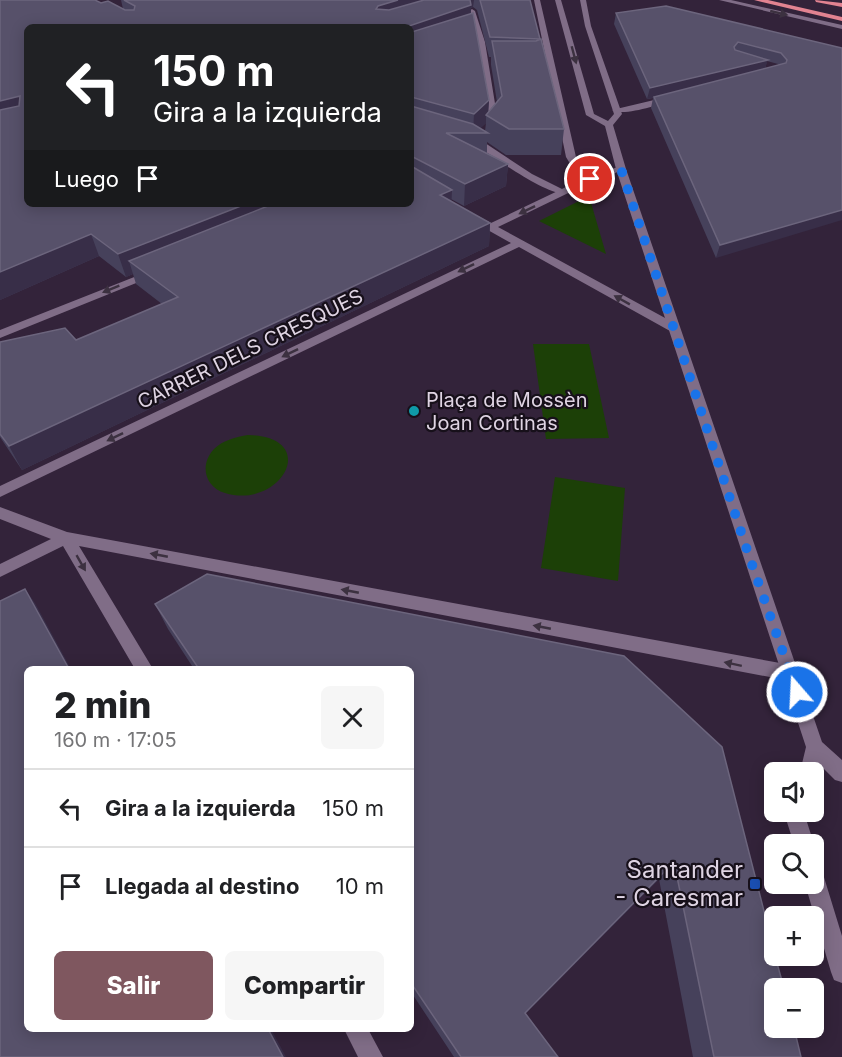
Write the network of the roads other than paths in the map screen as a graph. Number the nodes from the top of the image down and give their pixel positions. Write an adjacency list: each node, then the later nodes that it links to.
1 (537, 0): 21 (street)
2 (558, 0): 17 (street, one-way to 17)
3 (583, 0): 16 (street)
4 (722, 0): 11 (street, one-way to 11)
5 (758, 0): 9 (highway)
6 (819, 0): 7 (highway)
7 (842, 5)
8 (472, 11): 10 (street)
9 (842, 19)
10 (477, 26): 12 (street); 13 (street)
11 (842, 27)
12 (466, 29)
13 (484, 61): 14 (street); 19 (street)
14 (494, 61)
15 (682, 96): 16 (street)
16 (616, 110): 17 (street)
17 (609, 125): 20 (street)
18 (456, 136): 19 (street)
19 (476, 141): 22 (street)
20 (619, 164): 22 (street); 27 (street)
21 (581, 175)
22 (563, 192): 24 (street, one-way to 24)
23 (461, 211): 24 (street)
24 (491, 227): 25 (street)
25 (519, 243): 27 (street, one-way to 25); 29 (street, CARRER DELS CRESQUES, one-way to 29)
26 (166, 267): 28 (street, one-way to 28)
27 (674, 328): 34 (street)
28 (0, 334)
29 (0, 492)
30 (0, 513): 31 (street)
31 (66, 538): 32 (street); 33 (street, one-way to 33); 34 (street, one-way to 31)
32 (0, 571)
33 (142, 666)
34 (791, 673): 35 (street)
35 (815, 747): 36 (street); 37 (street)
36 (811, 762)
37 (842, 773)
38 (819, 894): 39 (street)
39 (842, 972)
40 (357, 1032): 41 (street)
41 (371, 1057)

